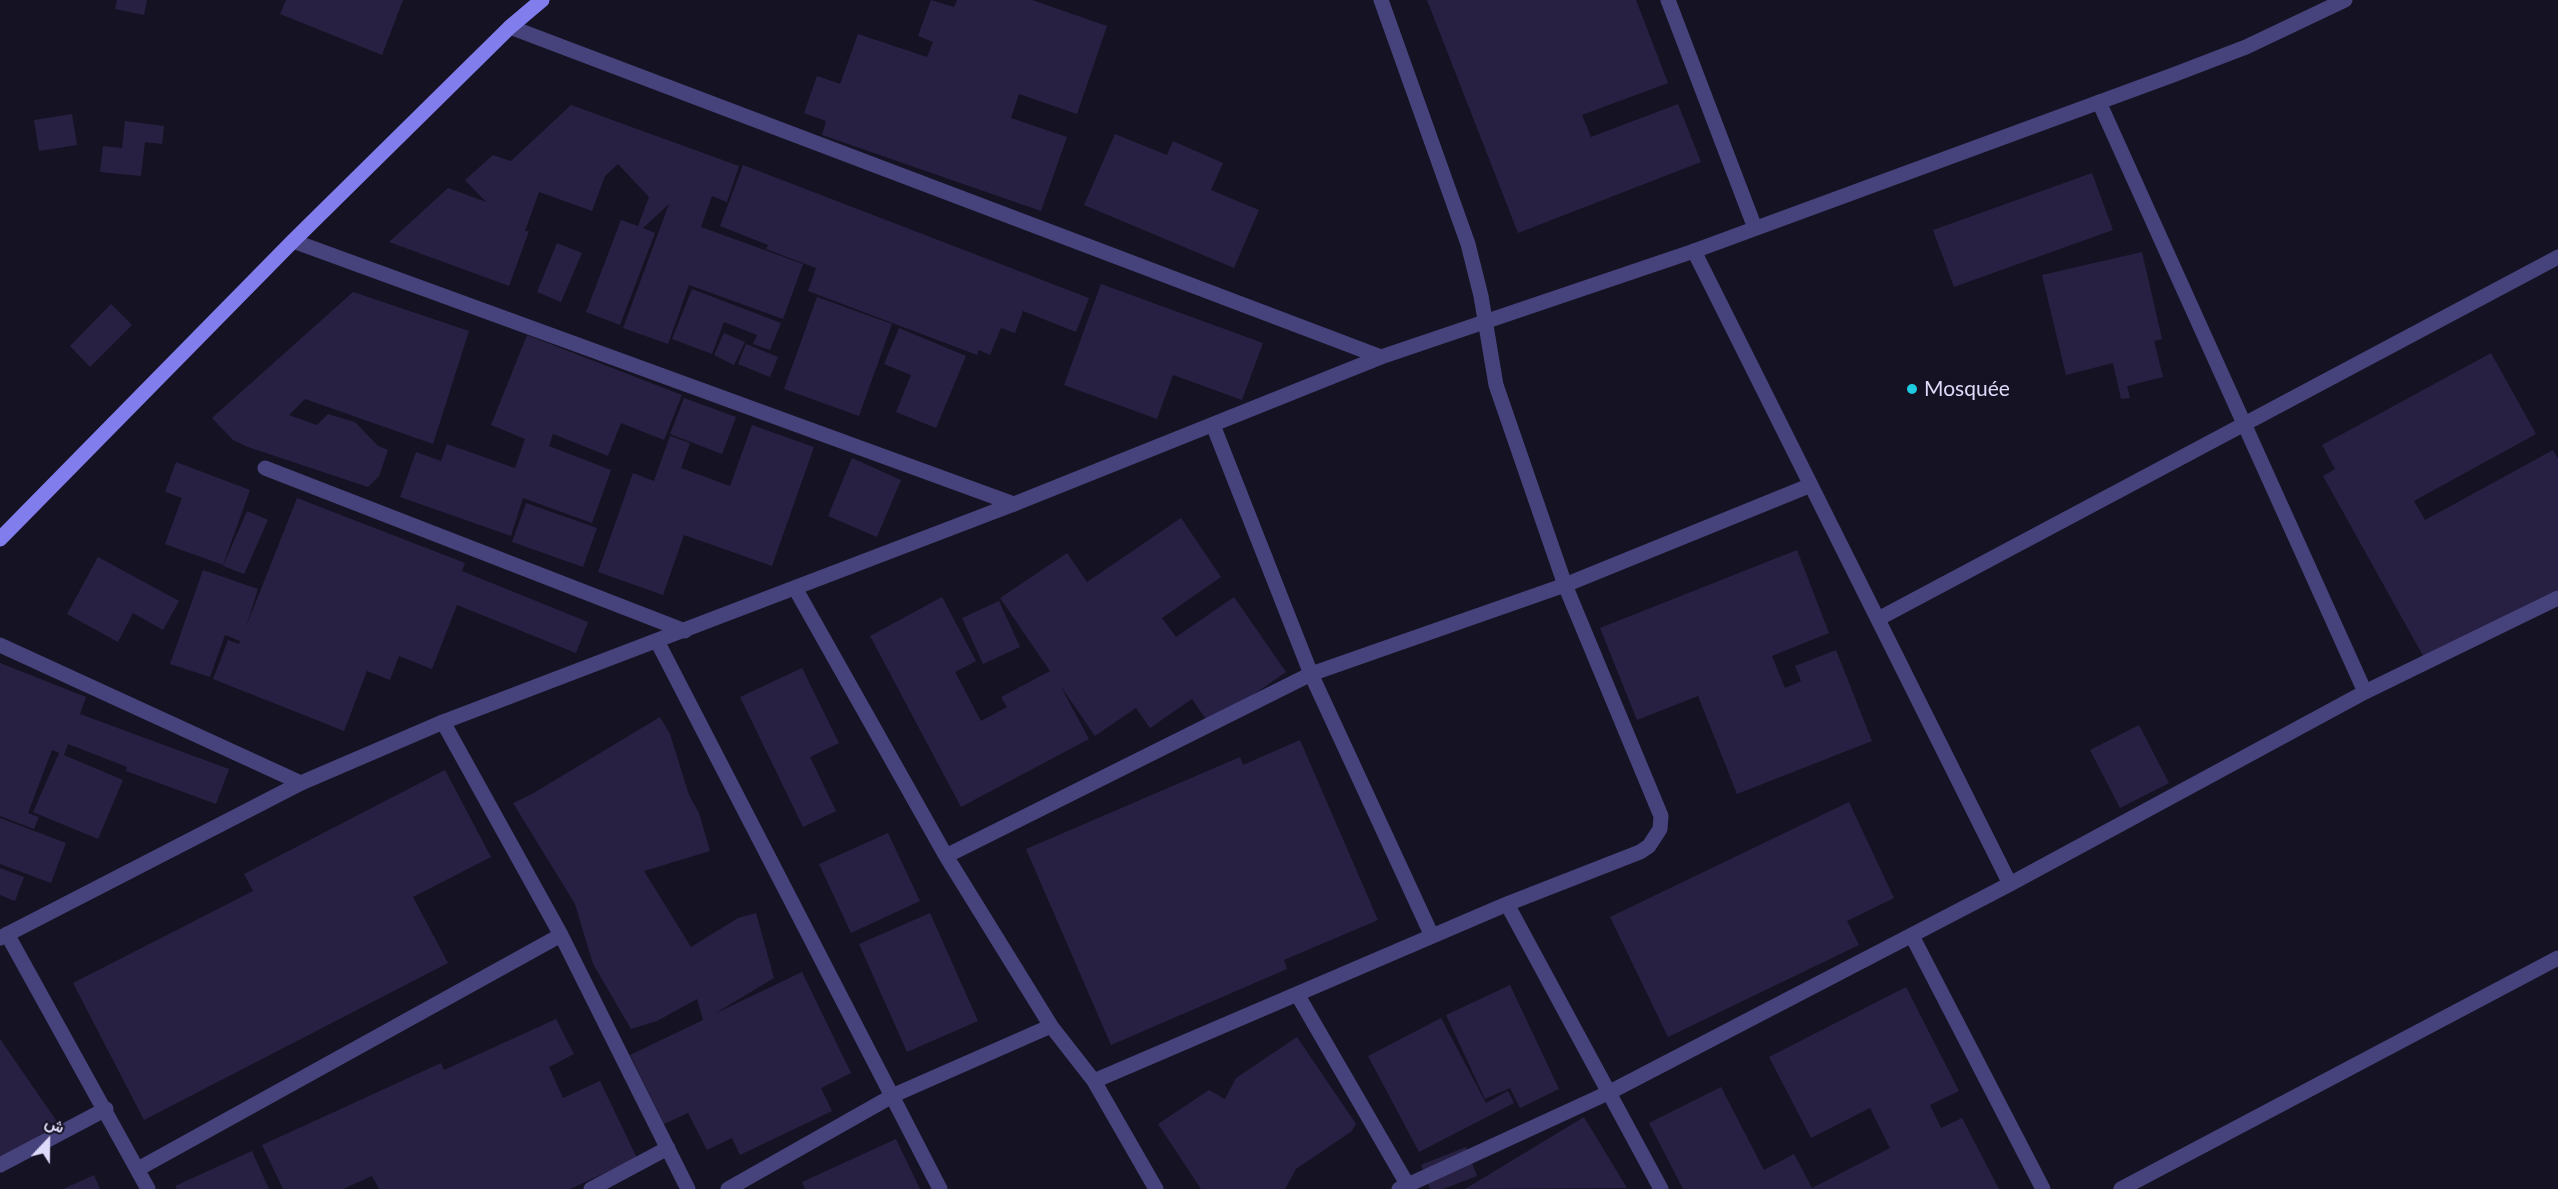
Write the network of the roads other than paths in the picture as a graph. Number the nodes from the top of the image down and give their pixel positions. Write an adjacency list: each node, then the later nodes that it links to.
1 (542, 0): 5 (main road)
2 (1382, 0): 11 (street)
3 (1668, 0): 7 (street)
4 (2344, 0): 6 (street)
5 (510, 27): 8 (main road); 12 (street)
6 (2099, 102): 7 (street); 13 (street)
7 (1755, 228): 9 (street)
8 (294, 241): 17 (street); 18 (main road)
9 (1694, 251): 11 (street); 16 (street)
10 (2558, 257): 13 (street)
11 (1485, 322): 12 (street); 19 (street)
12 (1380, 357): 14 (street)
13 (2244, 424): 22 (street); 27 (street)
14 (1213, 425): 17 (street); 26 (street)
15 (265, 468): 23 (street)
16 (1811, 485): 19 (street); 22 (street)
17 (1014, 504): 20 (street)
18 (0, 539)
19 (1565, 585): 26 (street); 32 (street)
20 (795, 588): 23 (street); 30 (street)
21 (2558, 598): 27 (street)
22 (1878, 619): 31 (street)
23 (685, 631): 24 (street)
24 (657, 641): 28 (street); 42 (street)
25 (0, 645): 29 (street)
26 (1311, 674): 30 (street); 35 (street)
27 (2366, 692): 31 (street)
28 (443, 722): 29 (street); 33 (street)
29 (301, 783): 34 (street)
30 (946, 856): 39 (street)
31 (2010, 884): 36 (street)
32 (1507, 904): 35 (street); 41 (street)
33 (561, 935): 44 (street); 46 (street)
34 (4, 936): 43 (street)
35 (1432, 936): 38 (street)
36 (1912, 936): 41 (street); 55 (street)
37 (2558, 958): 56 (street)
38 (1297, 994): 40 (street); 47 (street)
39 (1051, 1026): 40 (street); 42 (street)
40 (1094, 1081): 53 (street)
41 (1610, 1092): 47 (street); 54 (street)
42 (894, 1095): 51 (street); 52 (street)
43 (106, 1109): 45 (street); 46 (street)
44 (668, 1148): 49 (street); 50 (street)
45 (0, 1165)
46 (138, 1169): 48 (street)
47 (1405, 1187)
48 (148, 1189)
49 (591, 1189)
50 (688, 1189)
51 (728, 1189)
52 (940, 1189)
53 (1156, 1189)
54 (1661, 1189)
55 (2043, 1189)
56 (2121, 1189)

